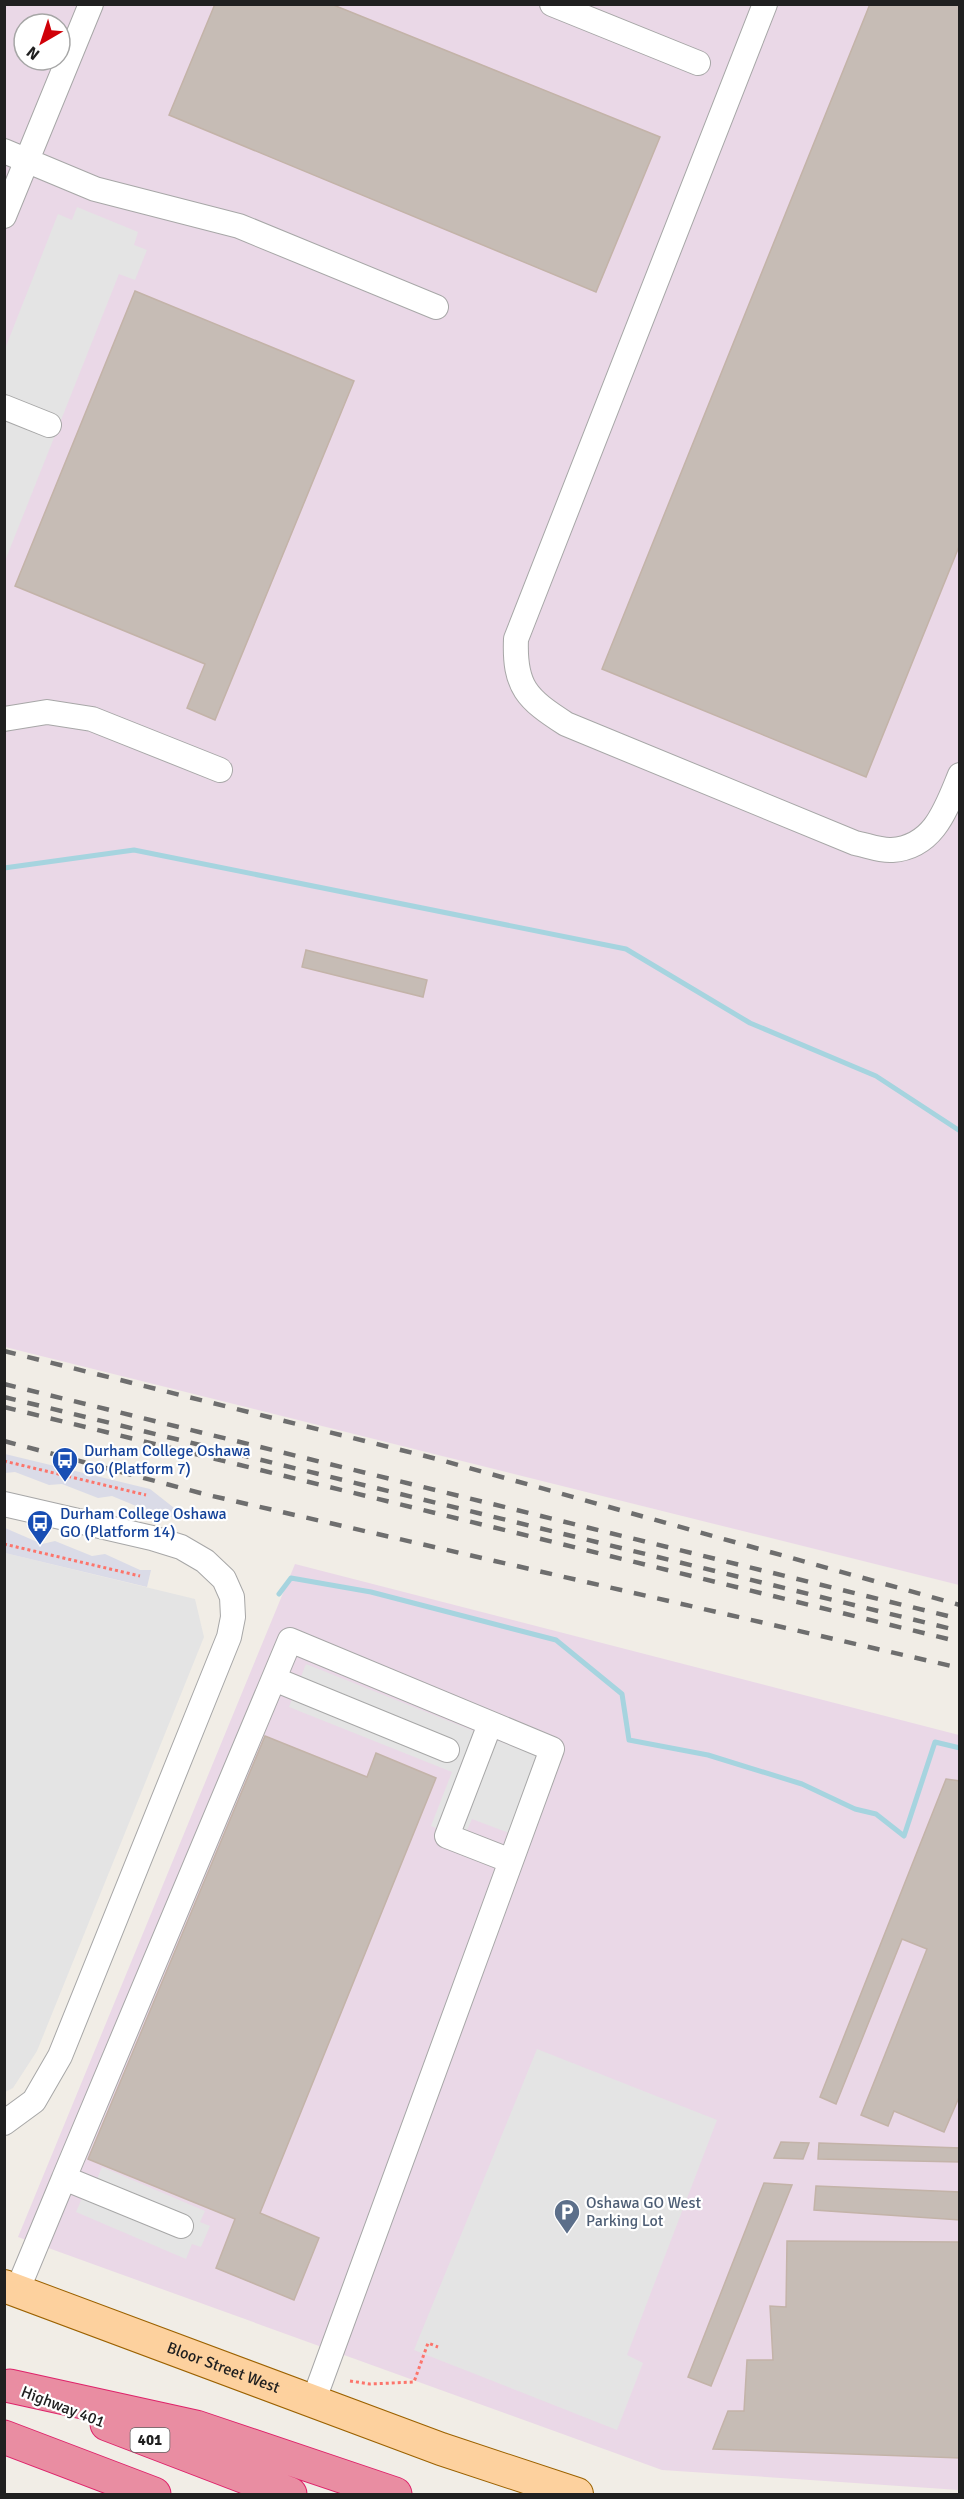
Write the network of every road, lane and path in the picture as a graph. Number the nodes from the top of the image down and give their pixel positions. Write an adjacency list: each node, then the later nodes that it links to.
1 (91, 4): 6 (street)
2 (552, 4): 4 (street)
3 (765, 4): 13 (street)
4 (698, 63)
5 (4, 151): 6 (street)
6 (27, 161): 7 (street); 8 (street)
7 (4, 216)
8 (436, 306)
9 (4, 407): 10 (street)
10 (49, 425)
11 (4, 720): 12 (street)
12 (220, 770)
13 (960, 775)
14 (4, 1461): 15 (path)
15 (146, 1495)
16 (4, 1504): 23 (street)
17 (4, 1544): 18 (path)
18 (140, 1576)
19 (274, 1679): 20 (street); 21 (street); 24 (street)
20 (490, 1724): 22 (street); 22 (street)
21 (447, 1750)
22 (511, 1861): 30 (street)
23 (4, 2123)
24 (64, 2178): 25 (street); 26 (street)
25 (181, 2226)
26 (11, 2289): 30 (main road, Bloor Street West)
27 (438, 2347): 28 (path)
28 (350, 2381)
29 (7, 2385): 33 (highway, Highway 401 / 401); 34 (highway)
30 (313, 2403): 35 (main road, Bloor Street West)
31 (4, 2437): 32 (highway)
32 (154, 2494)
33 (290, 2494)
34 (395, 2494)
35 (577, 2494)

